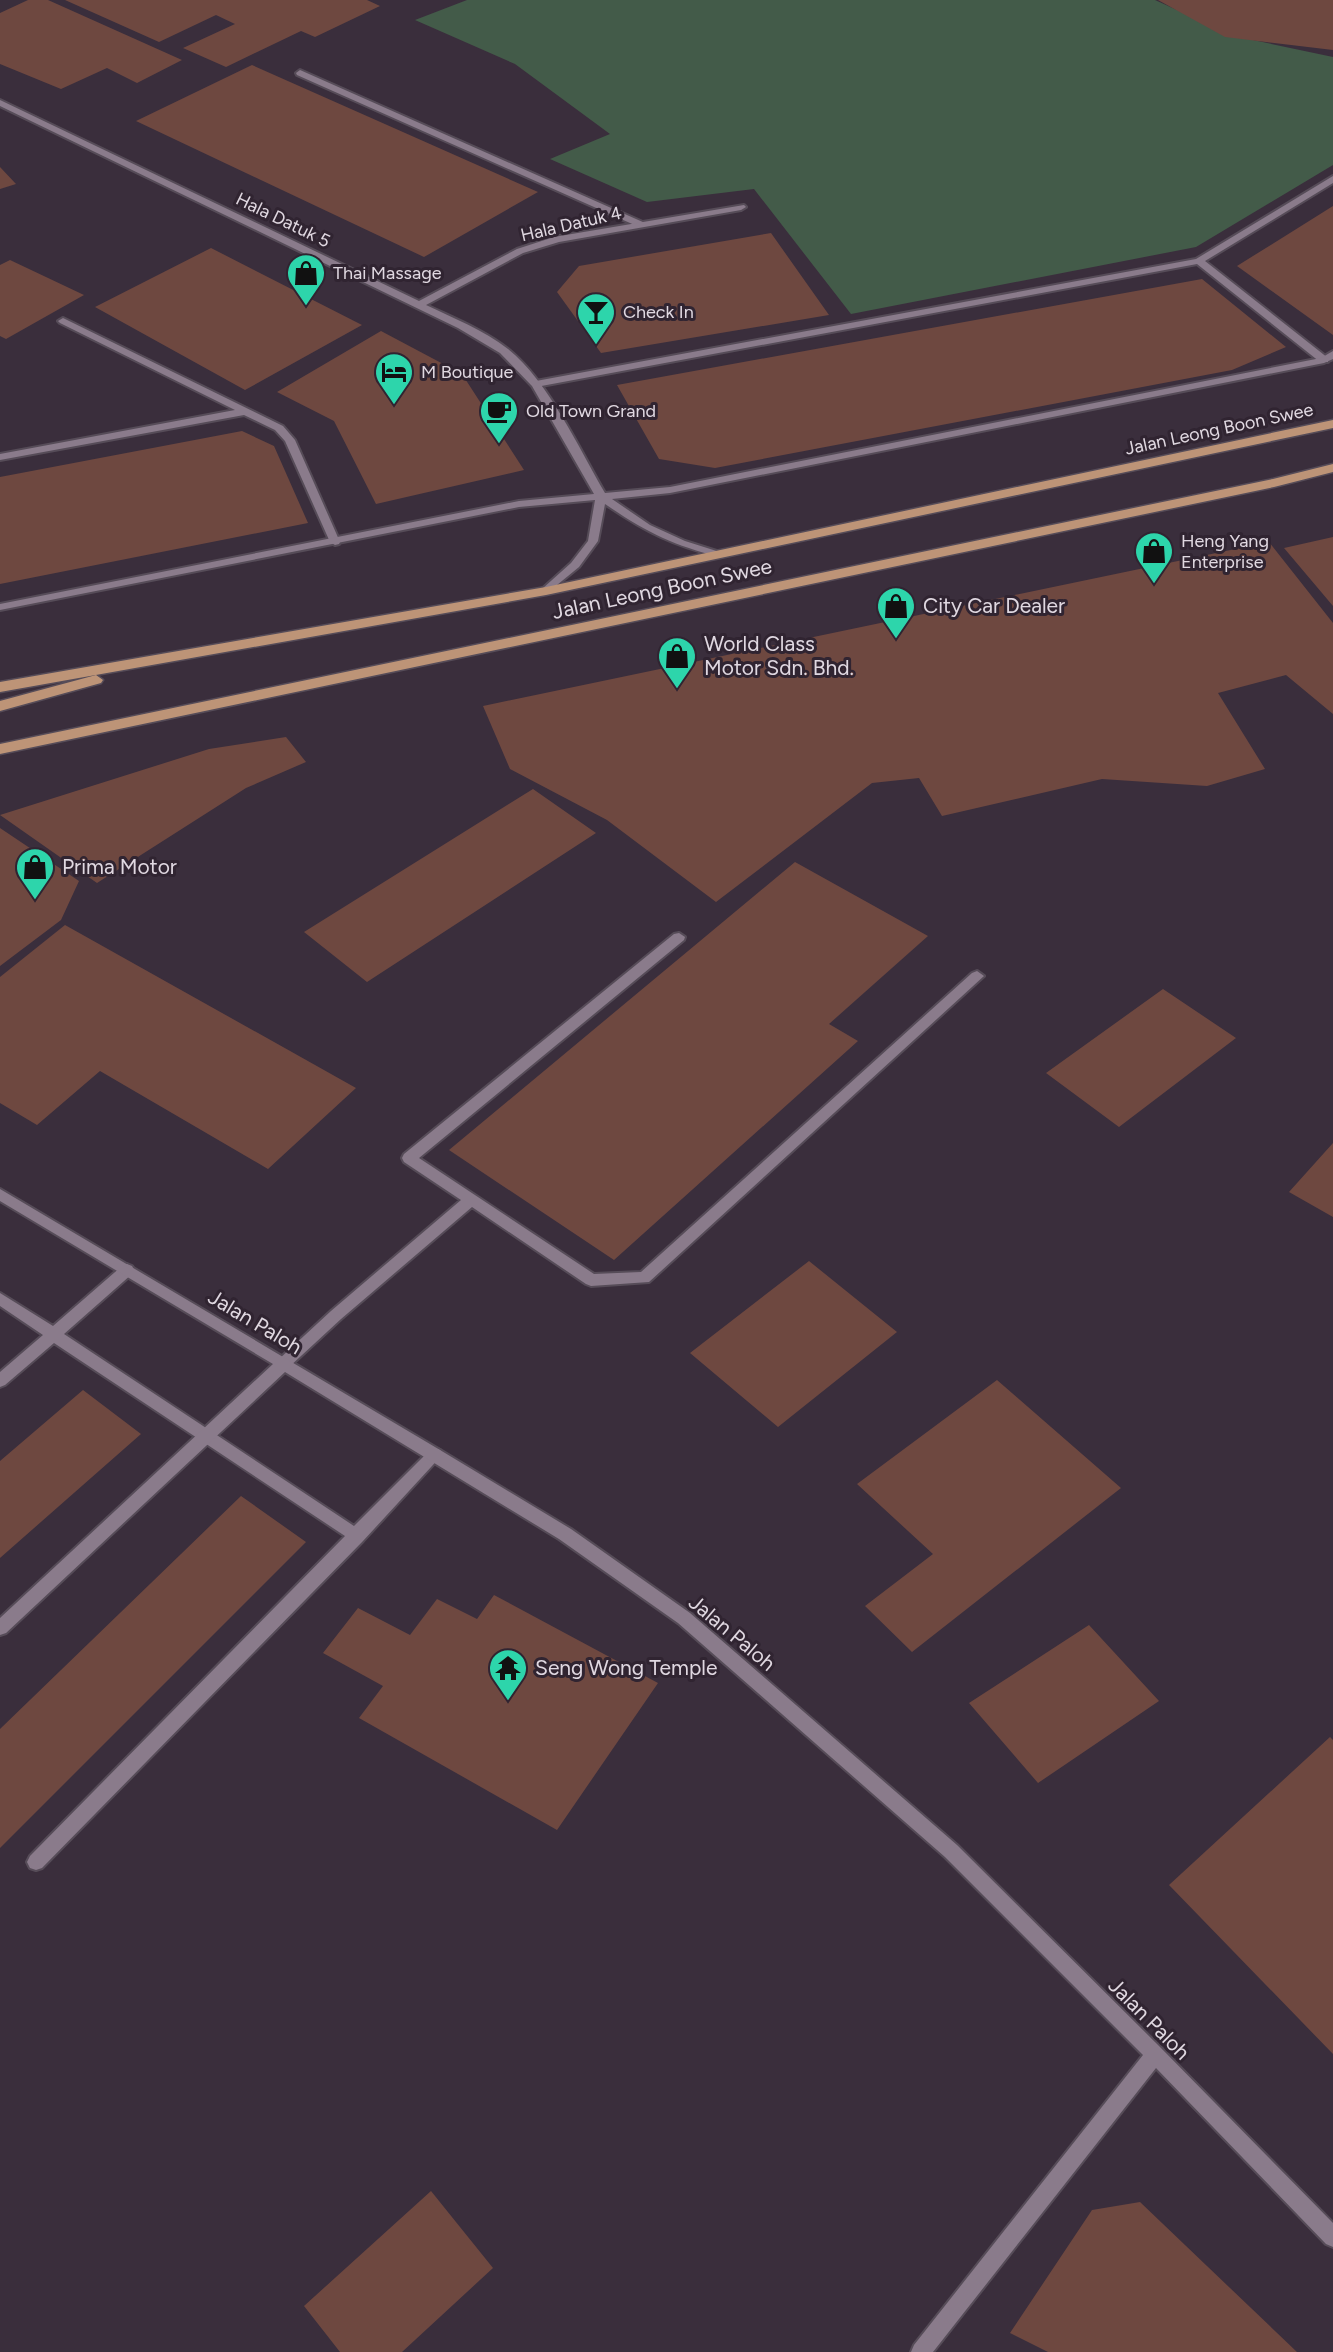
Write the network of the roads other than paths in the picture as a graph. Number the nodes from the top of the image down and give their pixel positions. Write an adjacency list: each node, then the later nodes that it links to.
1 (300, 73): 5 (street)
2 (0, 103): 7 (street, Hala Datuk 5)
3 (1333, 179): 6 (street)
4 (741, 208): 5 (street, Hala Datuk 4)
5 (642, 225): 7 (street, Hala Datuk 4)
6 (1199, 261): 9 (street); 10 (street)
7 (419, 305): 10 (street, Hala Datuk 5)
8 (63, 321): 11 (street)
9 (1330, 360): 15 (street)
10 (536, 384): 15 (street, Hala Datuk 5)
11 (243, 412): 13 (street); 16 (street)
12 (1333, 424): 17 (main road, Jalan Leong Boon Swee)
13 (0, 457)
14 (1333, 468): 23 (main road, Jalan Leong Boon Swee)
15 (601, 496): 16 (street); 17 (street, Hala Datuk 5); 18 (street)
16 (335, 542): 19 (street)
17 (720, 554): 18 (main road, Jalan Leong Boon Swee)
18 (547, 590): 20 (main road, Jalan Leong Boon Swee)
19 (0, 607)
20 (197, 653): 21 (main road, Jalan Leong Boon Swee); 22 (main road)
21 (0, 687)
22 (0, 706)
23 (0, 749)
24 (679, 937): 27 (street)
25 (977, 976): 27 (street)
26 (0, 1195): 28 (street, Jalan Paloh)
27 (471, 1200): 31 (street)
28 (127, 1270): 30 (street); 31 (street, Jalan Paloh)
29 (0, 1299): 30 (street)
30 (53, 1335): 32 (street); 33 (street)
31 (284, 1364): 33 (street); 34 (street, Jalan Paloh)
32 (0, 1381)
33 (207, 1436): 35 (street); 36 (street)
34 (435, 1454): 35 (street); 38 (street, Jalan Paloh)
35 (357, 1536): 37 (street)
36 (0, 1628)
37 (36, 1862)
38 (1155, 2054): 39 (street, Jalan Paloh); 40 (street)
39 (1333, 2238)
40 (921, 2352)

